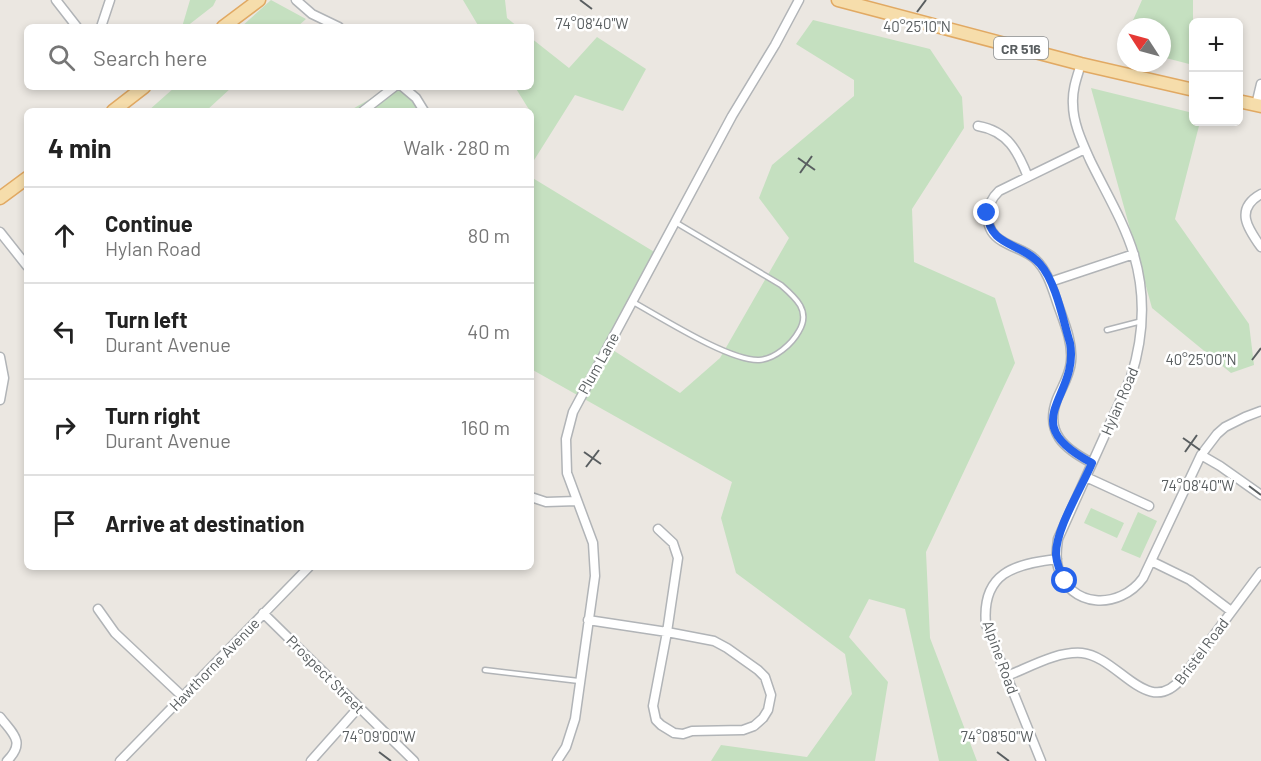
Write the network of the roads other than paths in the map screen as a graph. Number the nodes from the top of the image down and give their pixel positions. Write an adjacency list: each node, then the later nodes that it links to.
1 (56, 0): 7 (street)
2 (110, 0): 8 (street)
3 (259, 0): 9 (main road)
4 (296, 0): 10 (street)
5 (799, 0): 28 (street, Plum Lane)
6 (838, 0): 11 (main road, CR 516)
7 (75, 24)
8 (102, 24)
9 (228, 24)
10 (333, 24)
11 (1081, 64): 13 (main road, CR 516); 23 (street, Hylan Road)
12 (1261, 84): 18 (street)
13 (1189, 89)
14 (390, 90): 20 (street)
15 (407, 90): 21 (street)
16 (129, 91): 19 (main road)
17 (1243, 102): 18 (main road)
18 (1258, 105)
19 (115, 108)
20 (367, 108)
21 (422, 108)
22 (978, 126): 24 (street)
23 (1085, 149): 24 (street); 31 (street, Hylan Road)
24 (1028, 177): 33 (street)
25 (24, 180): 27 (main road)
26 (1261, 194): 30 (street)
27 (0, 198)
28 (675, 222): 34 (street, Plum Lane); 34 (lane)
29 (0, 231): 32 (street)
30 (1261, 247)
31 (1134, 254): 33 (street); 35 (street, Hylan Road)
32 (24, 262)
33 (1050, 282): 41 (street)
34 (631, 302): 45 (street, Plum Lane)
35 (1142, 321): 36 (lane); 41 (street, Hylan Road)
36 (1107, 330)
37 (0, 357): 38 (street)
38 (0, 400)
39 (1261, 411): 40 (street)
40 (1201, 455): 43 (street); 49 (street)
41 (1092, 463): 42 (street, Hylan Road)
42 (1086, 477): 46 (street); 48 (street, Hylan Road)
43 (1261, 495)
44 (534, 498): 45 (street)
45 (577, 501): 55 (street, Plum Lane)
46 (1149, 506)
47 (658, 529): 56 (street)
48 (1057, 559): 49 (street); 58 (street, Alpine Road)
49 (1151, 561): 53 (street, Bristel Road)
50 (306, 570): 54 (street, Hawthorne Avenue)
51 (1261, 572): 53 (street, Bristel Road)
52 (98, 609): 60 (street)
53 (1231, 611): 58 (street, Bristel Road)
54 (263, 613): 60 (street, Hawthorne Avenue); 61 (street, Prospect Street)
55 (588, 620): 56 (street); 59 (street, Plum Lane)
56 (667, 632): 56 (street)
57 (485, 670): 59 (lane)
58 (1007, 676): 68 (street, Alpine Road)
59 (579, 681): 67 (street, Plum Lane)
60 (182, 696): 64 (street, Hawthorne Avenue)
61 (359, 707): 65 (street); 66 (street, Prospect Street)
62 (0, 717): 63 (street)
63 (7, 761)
64 (120, 761)
65 (311, 761)
66 (414, 761)
67 (557, 761)
68 (1041, 761)

